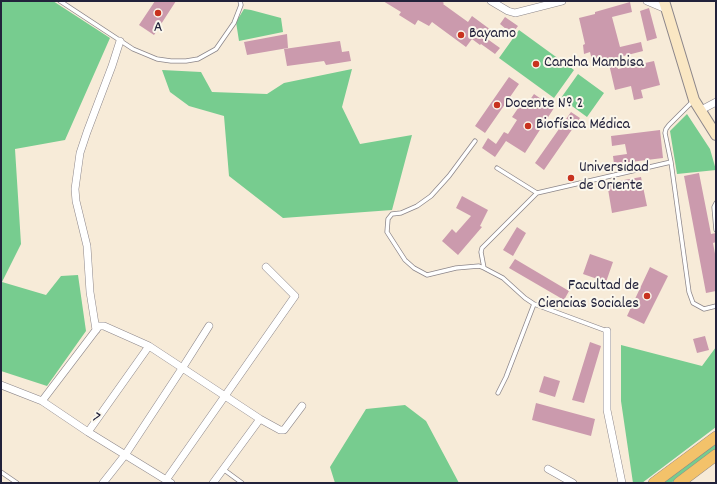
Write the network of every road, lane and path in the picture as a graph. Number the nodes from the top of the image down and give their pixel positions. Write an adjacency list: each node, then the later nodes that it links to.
1 (60, 1): 7 (lane)
2 (240, 1): 7 (lane)
3 (491, 1): 4 (street)
4 (562, 1)
5 (647, 1): 6 (street)
6 (665, 5): 8 (main road)
7 (120, 40): 23 (street)
8 (694, 100): 10 (main road); 13 (lane)
9 (716, 102): 10 (street)
10 (701, 110): 11 (main road)
11 (716, 135)
12 (475, 141): 19 (lane)
13 (671, 162): 15 (lane); 21 (lane)
14 (497, 168): 15 (lane)
15 (537, 194): 19 (lane)
16 (716, 203): 17 (lane)
17 (716, 230)
18 (266, 267): 29 (street)
19 (484, 268): 20 (lane)
20 (534, 304): 24 (lane); 28 (lane)
21 (716, 306)
22 (208, 326): 26 (street)
23 (96, 330): 25 (street); 30 (street)
24 (607, 331): 46 (street)
25 (149, 346): 26 (street); 33 (street)
26 (183, 367): 29 (street); 35 (street)
27 (1, 385): 30 (street, 7)
28 (498, 393)
29 (225, 396): 32 (street); 40 (street)
30 (42, 400): 33 (street, 7)
31 (302, 406): 32 (street)
32 (260, 418): 37 (street)
33 (88, 432): 35 (street, 7)
34 (716, 438): 47 (main road)
35 (124, 455): 40 (street, 7); 42 (street)
36 (716, 455): 48 (main road)
37 (223, 469): 43 (street); 44 (lane)
38 (548, 469): 45 (street)
39 (1, 472): 41 (lane)
40 (168, 481)
41 (17, 483)
42 (103, 483)
43 (213, 483)
44 (242, 483)
45 (573, 483)
46 (622, 483)
47 (654, 483)
48 (679, 483)

